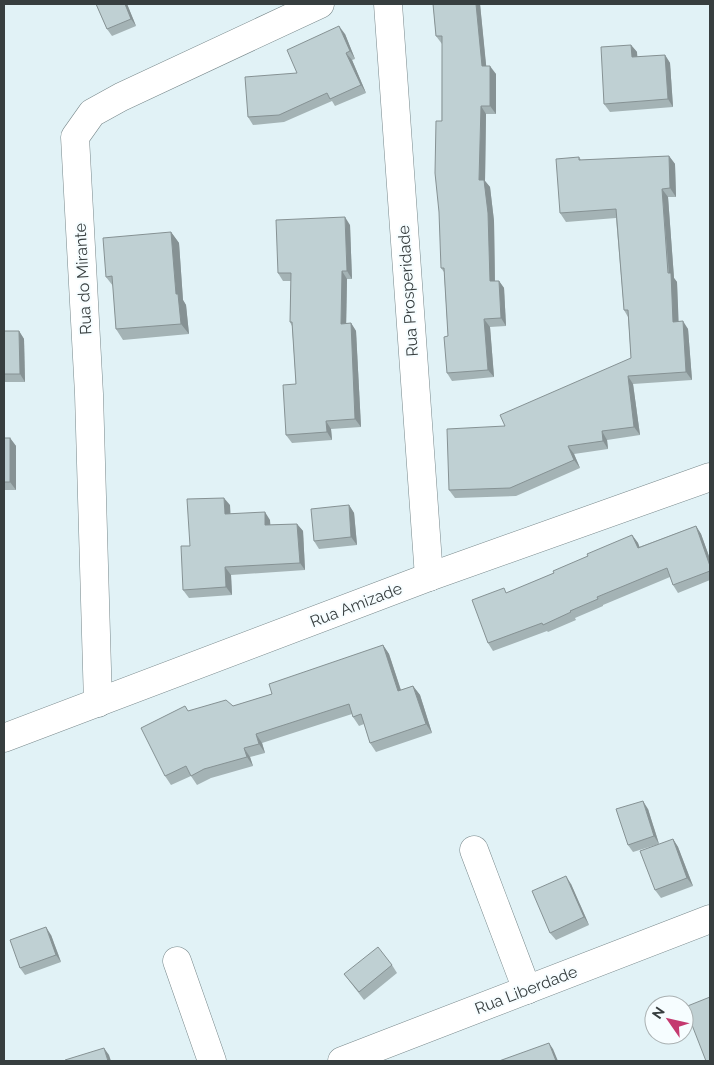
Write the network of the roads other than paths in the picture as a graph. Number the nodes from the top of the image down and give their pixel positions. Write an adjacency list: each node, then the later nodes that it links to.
1 (320, 4): 5 (street, Rua do Mirante)
2 (388, 4): 4 (street, Rua Prosperidade)
3 (710, 477): 4 (street, Rua Amizade)
4 (429, 577): 5 (street, Rua Amizade)
5 (98, 703): 6 (street, Rua Amizade)
6 (4, 738)
7 (474, 850): 10 (street)
8 (710, 919): 10 (street, Rua Liberdade)
9 (176, 961): 11 (street)
10 (528, 990): 12 (street, Rua Liberdade)
11 (212, 1061)
12 (345, 1061)

